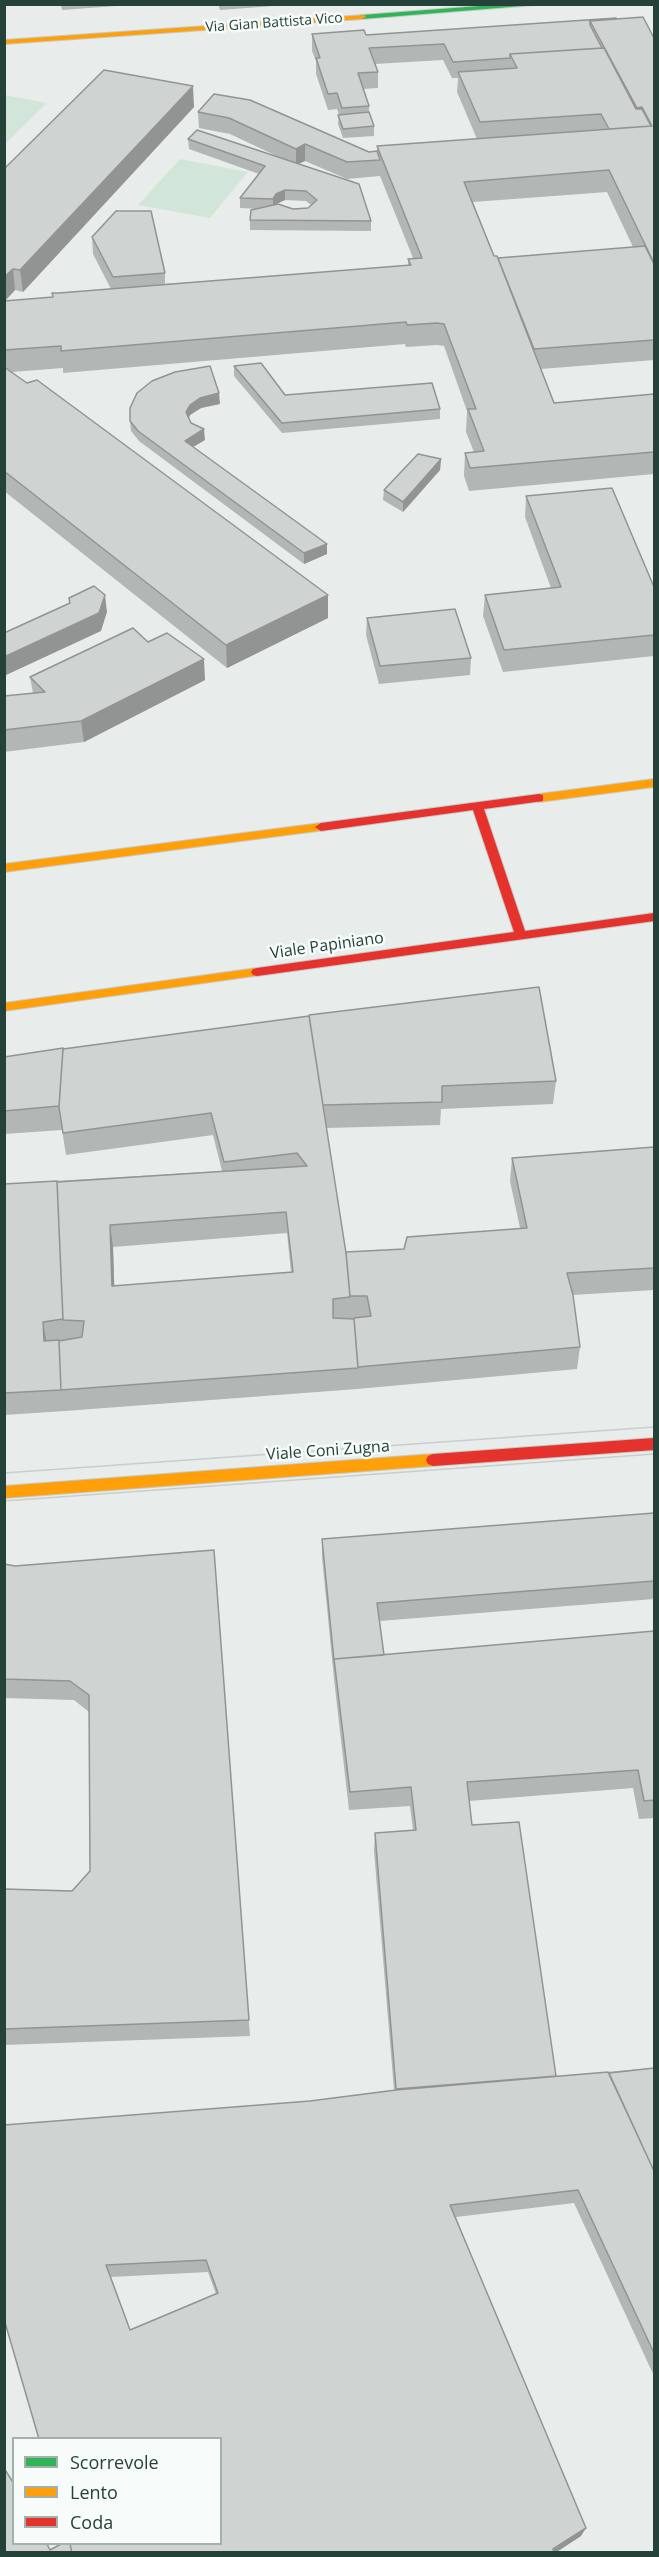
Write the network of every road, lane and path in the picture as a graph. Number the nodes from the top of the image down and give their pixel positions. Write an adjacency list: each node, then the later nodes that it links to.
1 (544, 4): 2 (main road, Via Gian Battista Vico)
2 (4, 42)
3 (654, 783): 4 (main road)
4 (477, 806): 5 (main road); 7 (main road)
5 (4, 868)
6 (654, 917): 7 (main road, Viale Papiniano)
7 (521, 935): 8 (main road, Viale Papiniano)
8 (4, 1007)
9 (654, 1444): 10 (main road, Viale Coni Zugna)
10 (4, 1492)

